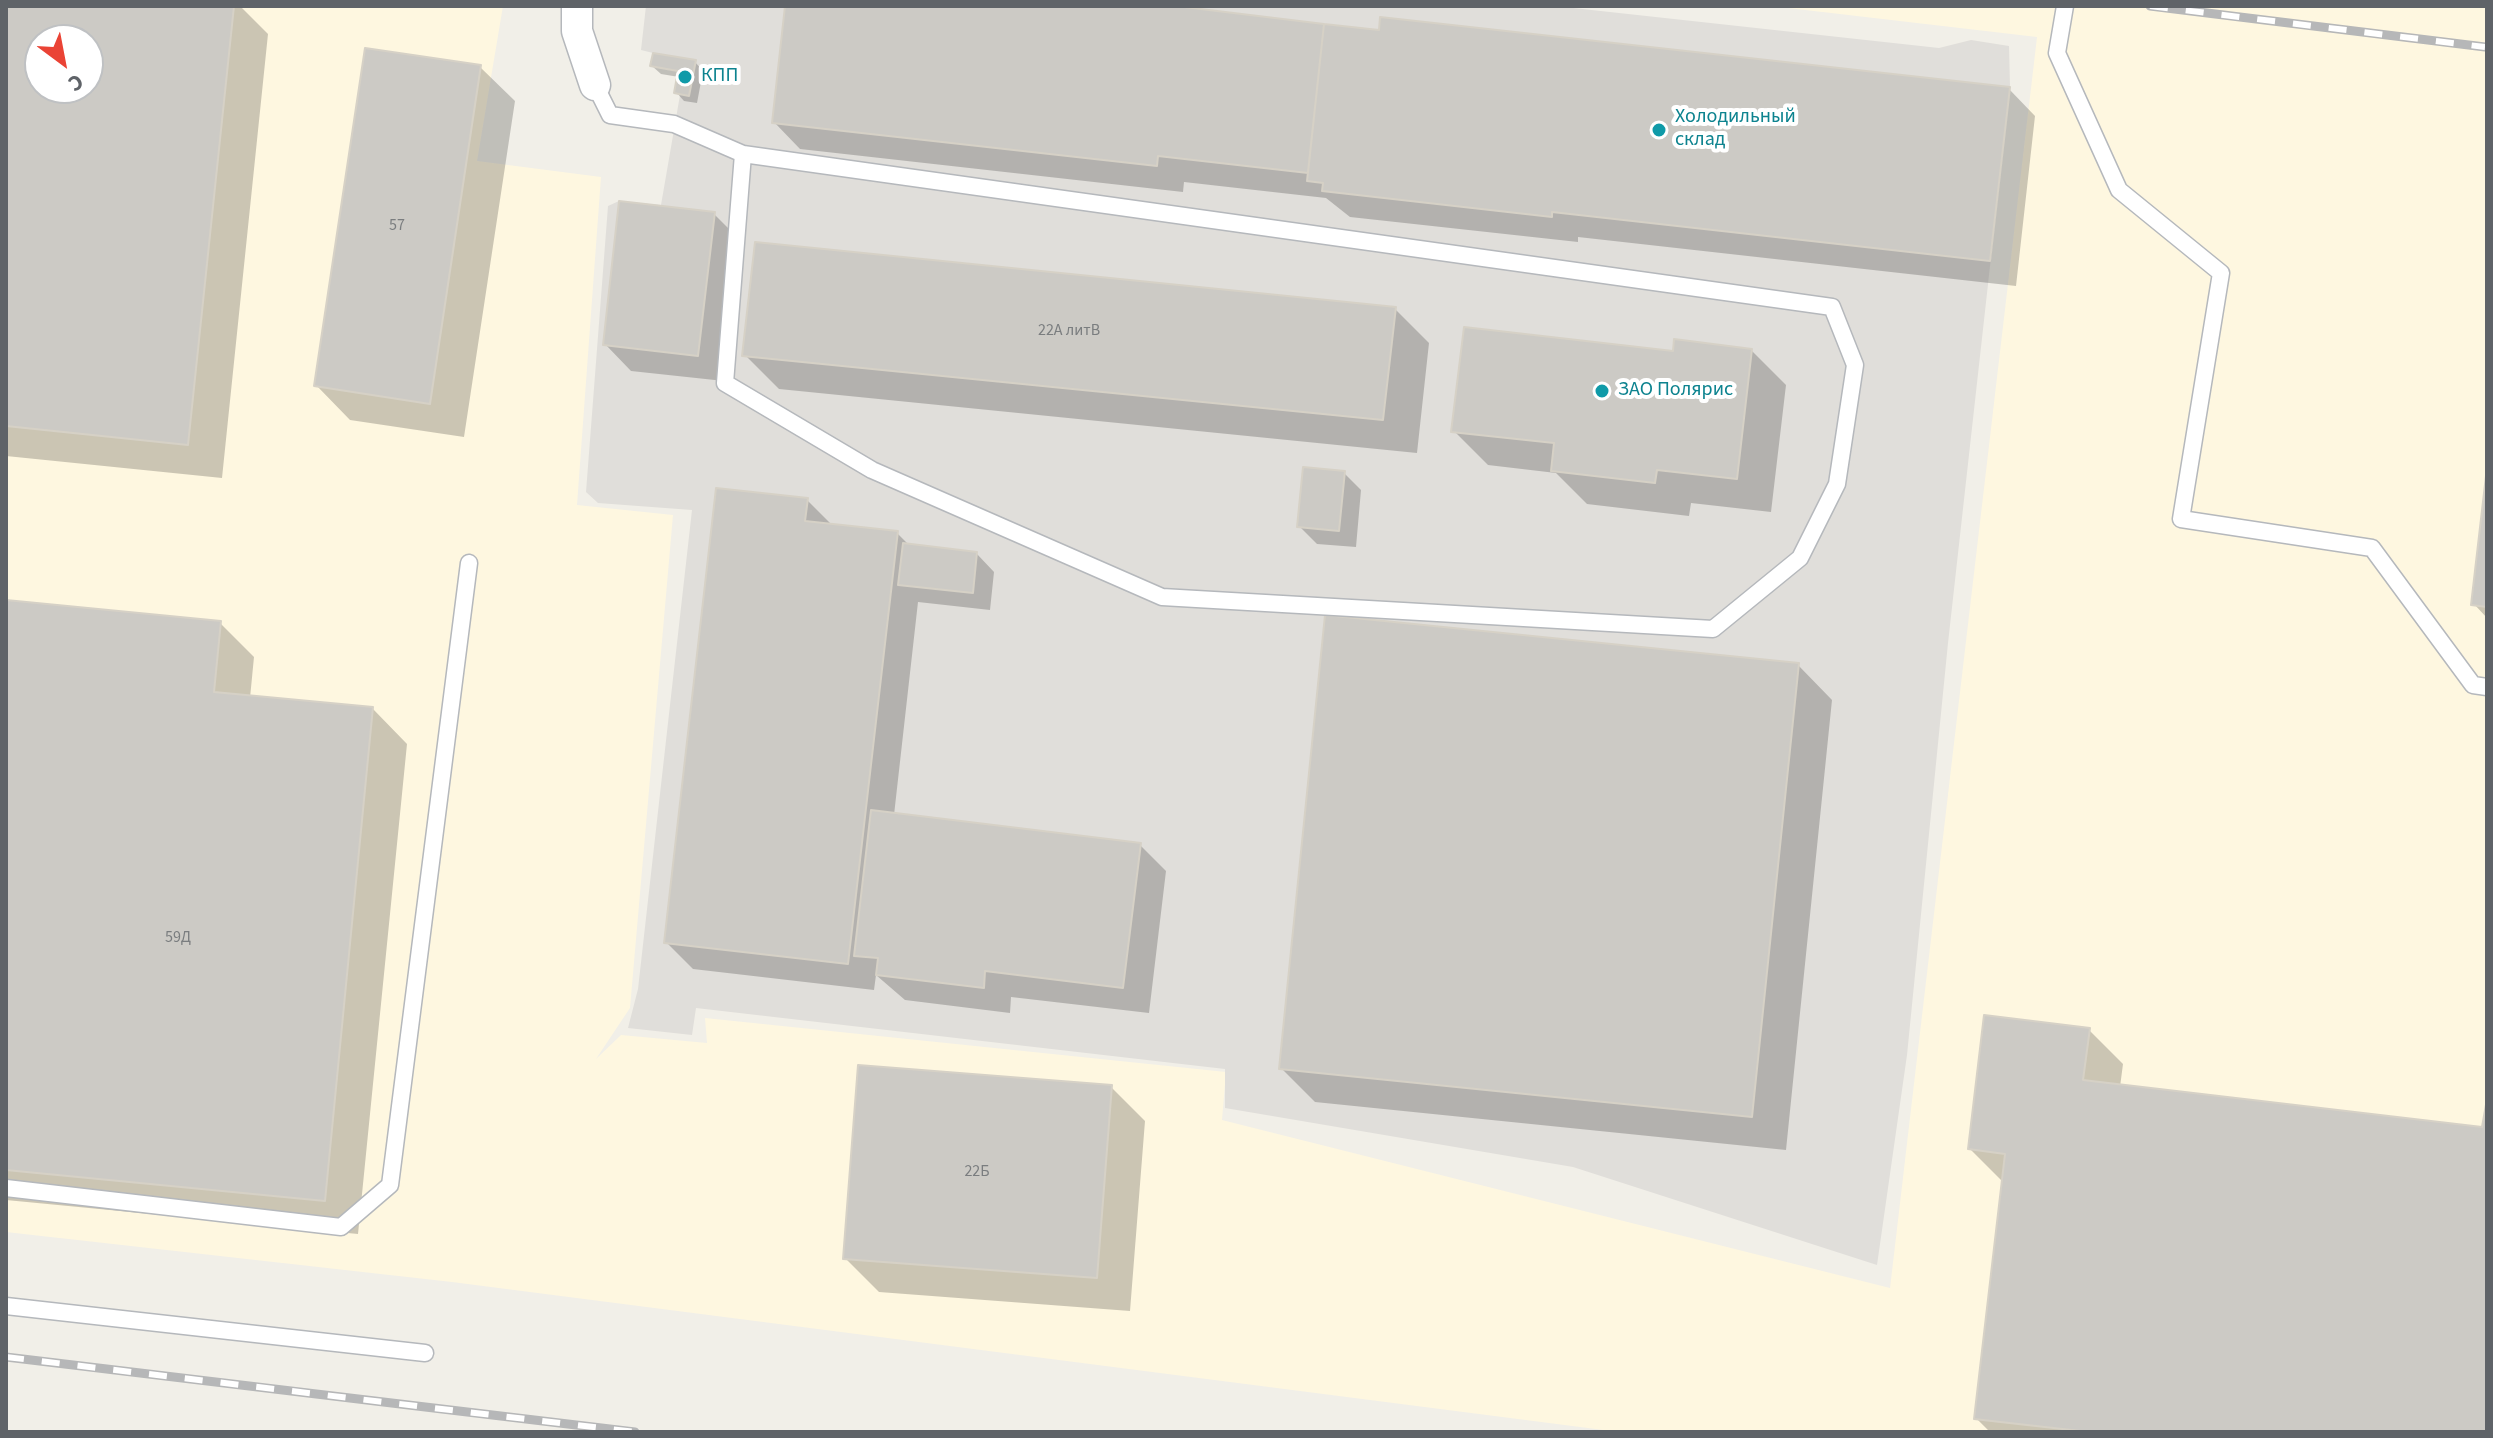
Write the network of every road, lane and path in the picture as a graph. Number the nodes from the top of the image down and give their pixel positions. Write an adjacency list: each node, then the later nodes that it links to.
1 (577, 6): 3 (street)
2 (2065, 6): 6 (lane)
3 (595, 85): 4 (lane)
4 (743, 154): 4 (lane)
5 (469, 563): 7 (lane)
6 (2487, 687)
7 (6, 1188)
8 (6, 1306): 9 (lane)
9 (425, 1353)

